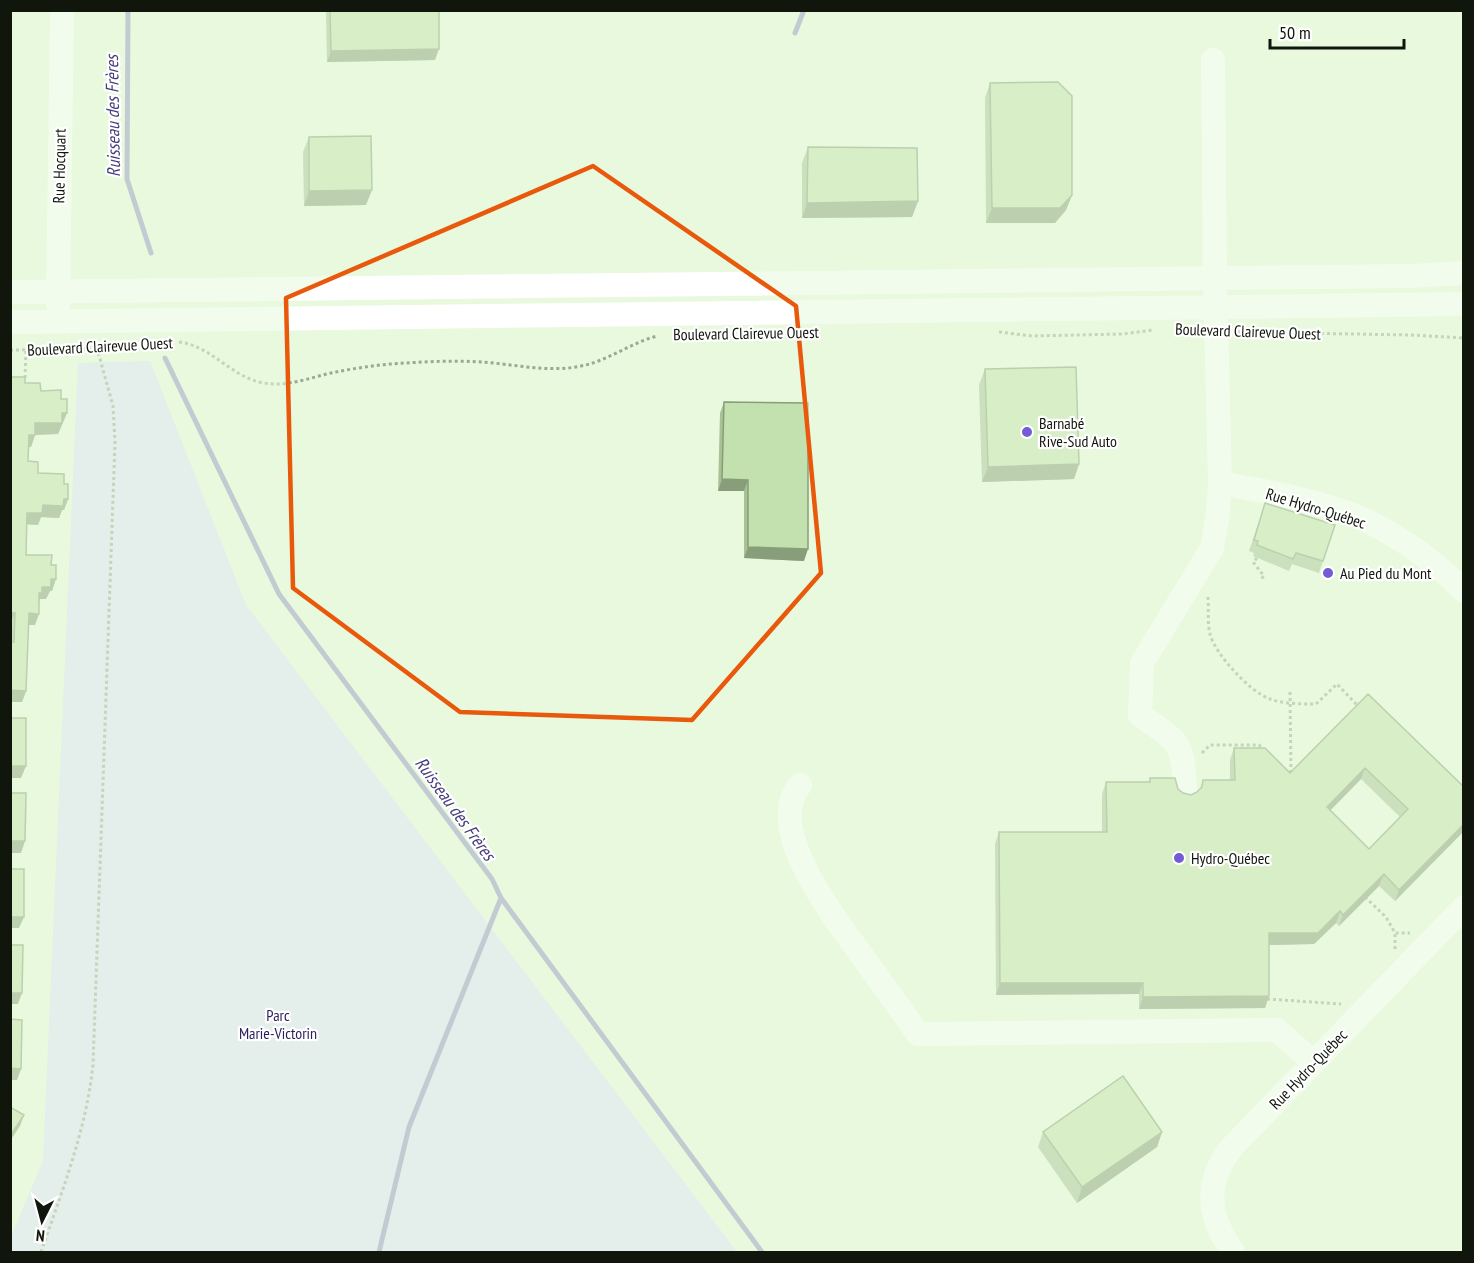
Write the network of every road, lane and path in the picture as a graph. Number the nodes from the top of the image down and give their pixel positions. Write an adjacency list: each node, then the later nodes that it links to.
1 (62, 10): 7 (street, Rue Hocquart)
2 (1213, 60): 4 (street)
3 (1464, 273): 4 (street)
4 (1215, 277): 5 (street); 12 (street)
5 (920, 281): 6 (street); 10 (street)
6 (374, 287): 7 (street); 11 (street)
7 (58, 290): 8 (street); 13 (street, Rue Hocquart)
8 (10, 292)
9 (1464, 304): 12 (street, Boulevard Clairevue Ouest)
10 (920, 310): 11 (street, Boulevard Clairevue Ouest); 12 (street, Boulevard Clairevue Ouest)
11 (374, 317): 13 (street, Boulevard Clairevue Ouest)
12 (1216, 318): 18 (path, Boulevard Clairevue Ouest); 25 (street)
13 (59, 321): 14 (street, Boulevard Clairevue Ouest)
14 (10, 322)
15 (1157, 329): 16 (path, Boulevard Clairevue Ouest)
16 (991, 330)
17 (662, 335): 20 (path, Boulevard Clairevue Ouest)
18 (1464, 338)
19 (136, 342): 21 (path, Boulevard Clairevue Ouest)
20 (176, 342)
21 (97, 348): 23 (path, Boulevard Clairevue Ouest); 46 (path)
22 (10, 350): 23 (path, Boulevard Clairevue Ouest)
23 (26, 350): 24 (path)
24 (13, 381)
25 (1220, 483): 29 (street, Rue Hydro-Québec); 39 (street)
26 (1257, 558): 27 (path)
27 (1260, 580)
28 (1203, 590): 31 (path)
29 (1464, 591)
30 (1290, 692): 31 (path)
31 (1290, 703): 32 (path); 36 (path)
32 (1359, 707)
33 (1267, 752): 34 (path)
34 (1199, 756)
35 (1283, 767): 36 (path)
36 (1291, 775): 37 (path)
37 (1296, 780)
38 (800, 785): 45 (street)
39 (1185, 792)
40 (1364, 895): 42 (path)
41 (1464, 907): 44 (street, Rue Hydro-Québec)
42 (1413, 934)
43 (1265, 999): 44 (path)
44 (1368, 1006): 45 (street, Rue Hydro-Québec)
45 (1314, 1063): 47 (street, Rue Hydro-Québec)
46 (41, 1252)
47 (1233, 1252)

